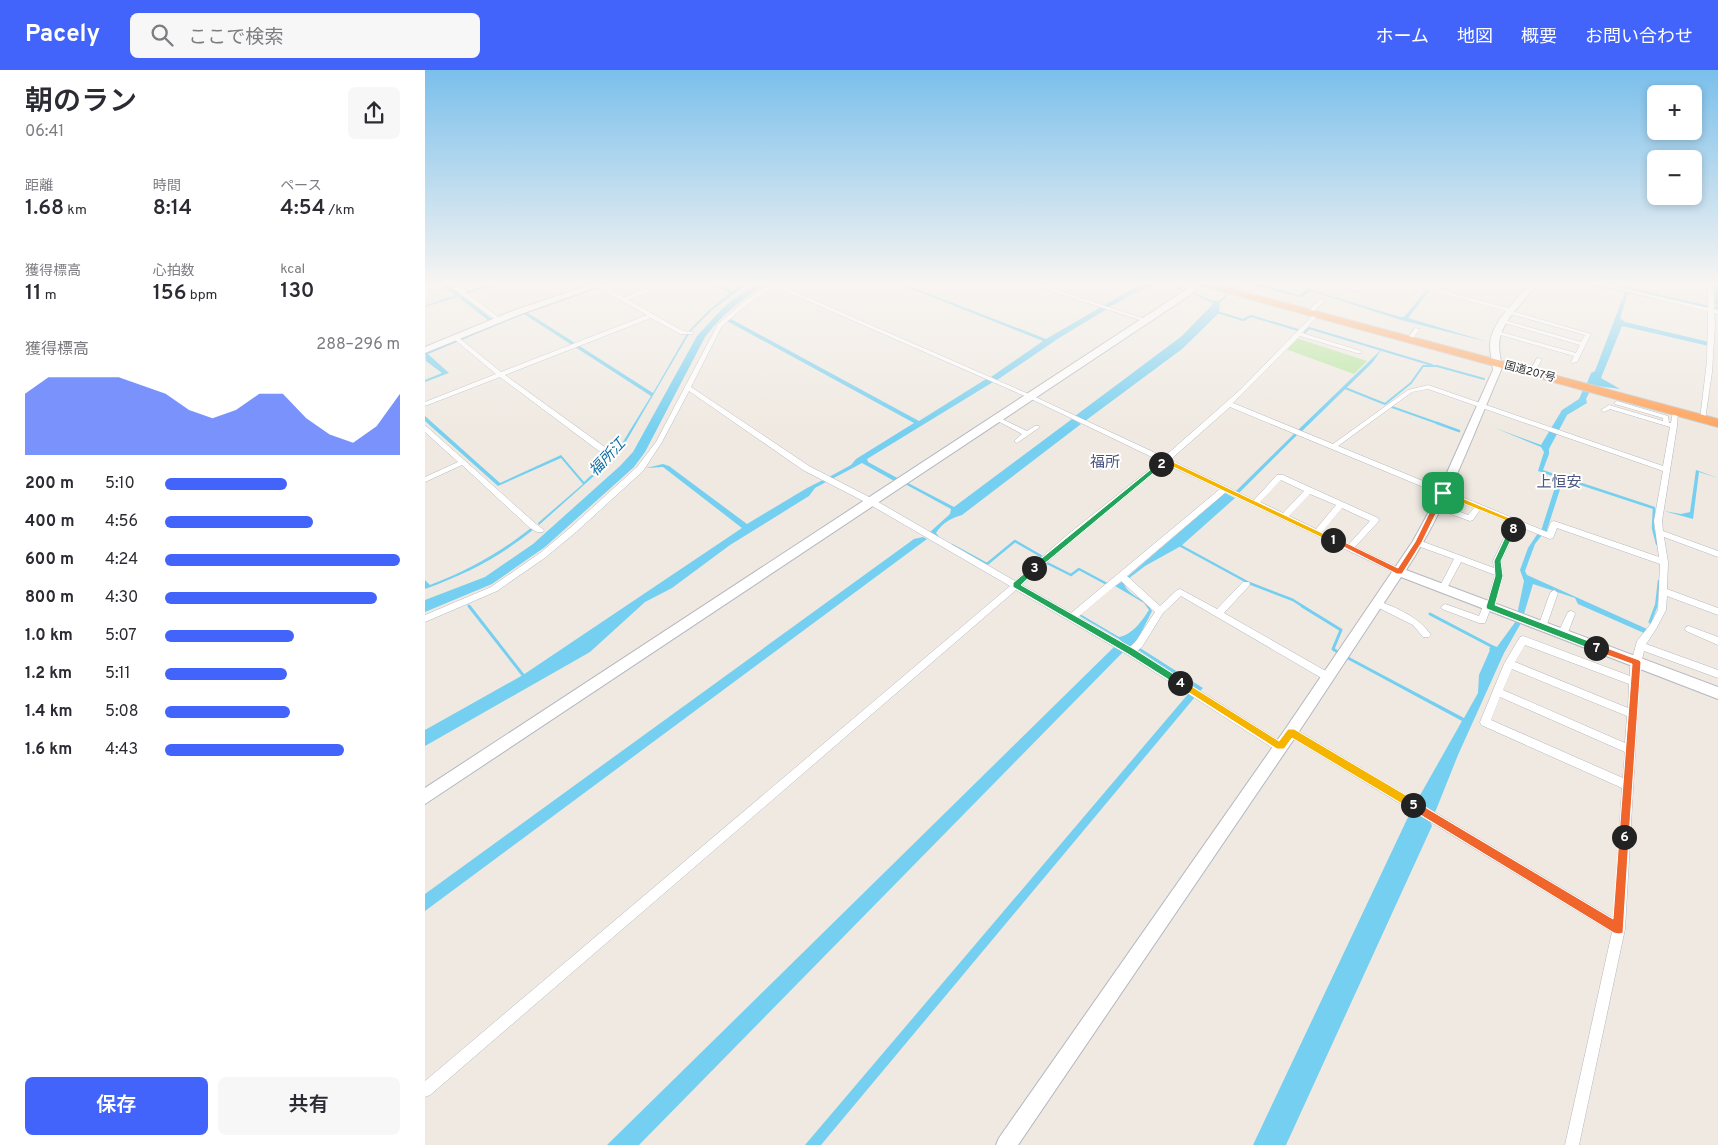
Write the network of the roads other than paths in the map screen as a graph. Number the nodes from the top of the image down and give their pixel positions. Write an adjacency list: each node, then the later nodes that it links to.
1 (474, 332): 16 (street)
2 (609, 332): 25 (street)
3 (680, 332): 13 (street)
4 (716, 332): 26 (street)
5 (886, 332): 27 (street)
6 (1126, 332): 27 (street)
7 (1385, 332): 15 (highway, 国道207号)
8 (1415, 332): 15 (street)
9 (1541, 332): 17 (street)
10 (1582, 332): 17 (street)
11 (1712, 332): 35 (street)
12 (1497, 333): 20 (street); 23 (street)
13 (691, 334)
14 (1299, 334): 19 (street); 30 (street)
15 (1410, 339): 23 (highway, 国道207号)
16 (458, 340): 18 (street); 25 (street)
17 (1583, 344): 20 (street)
18 (425, 350)
19 (1359, 352)
20 (1578, 355): 22 (street)
21 (1539, 359): 24 (street)
22 (1574, 362)
23 (1497, 363): 24 (highway, 国道207号); 31 (street)
24 (1533, 373): 28 (highway, 国道207号)
25 (501, 374): 29 (street); 43 (street)
26 (688, 388): 51 (street); 82 (street)
27 (1029, 396): 34 (street); 44 (street)
28 (1617, 403): 32 (street); 33 (highway, 国道207号); 37 (street)
29 (425, 404)
30 (1229, 404): 42 (street); 44 (street)
31 (1481, 404): 42 (street); 46 (street); 50 (street)
32 (1604, 410)
33 (1676, 412): 35 (highway, 国道207号); 37 (street)
34 (996, 418): 40 (street); 51 (street)
35 (1703, 419): 36 (highway, 国道207号)
36 (1718, 424)
37 (1670, 425): 46 (street)
38 (1037, 427): 40 (street)
39 (425, 428): 45 (street)
40 (1027, 434): 41 (street)
41 (1017, 441)
42 (1333, 447): 50 (street)
43 (610, 455)
44 (1165, 460): 48 (street); 70 (street)
45 (463, 462): 47 (street); 58 (street)
46 (1667, 470): 60 (street)
47 (425, 480)
48 (1225, 489): 52 (street); 68 (street)
49 (1309, 490): 52 (street); 53 (street); 56 (street)
50 (1443, 493): 54 (street); 55 (street)
51 (870, 502): 70 (street); 102 (street)
52 (1255, 503): 56 (street)
53 (1341, 505): 59 (street); 62 (street)
54 (1437, 506): 55 (street); 61 (street)
55 (1478, 507): 57 (street)
56 (1284, 517): 59 (street)
57 (1516, 522): 65 (street); 67 (street)
58 (540, 530)
59 (1317, 532): 62 (street)
60 (1659, 532): 63 (street); 65 (street)
61 (1418, 542): 64 (street); 66 (street)
62 (1350, 548): 66 (street)
63 (1718, 554)
64 (1459, 558): 67 (street); 71 (street)
65 (1664, 562): 72 (street)
66 (1400, 572): 71 (street); 74 (street)
67 (1499, 574): 75 (street)
68 (1122, 577): 77 (street); 81 (street)
69 (1246, 584): 79 (street)
70 (1016, 585): 81 (street); 106 (street)
71 (1443, 588): 75 (street)
72 (1664, 591): 78 (street); 88 (street)
73 (1554, 593): 83 (street)
74 (1377, 604): 86 (street); 93 (street)
75 (1489, 606): 76 (street); 83 (street)
76 (1445, 607)
77 (1160, 611): 79 (street); 89 (street)
78 (1718, 612)
79 (1218, 613): 93 (street)
80 (1571, 614): 85 (street)
81 (1073, 617): 89 (street)
82 (425, 619)
83 (1542, 627): 85 (street)
84 (1689, 629): 87 (street)
85 (1562, 635): 90 (street)
86 (1426, 636)
87 (1718, 641)
88 (1640, 646): 90 (street); 92 (street)
89 (1131, 652): 99 (street)
90 (1636, 662): 94 (street); 96 (street)
91 (1509, 664): 94 (street); 95 (street); 97 (street)
92 (1718, 674)
93 (1328, 677): 98 (street)
94 (1634, 682): 97 (street)
95 (1498, 692): 100 (street); 101 (street)
96 (1718, 693)
97 (1632, 714): 100 (street)
98 (1291, 732): 99 (street); 103 (street)
99 (1280, 746): 107 (street)
100 (1629, 749): 101 (street)
101 (1627, 785): 105 (street)
102 (425, 798)
103 (1411, 804): 104 (street)
104 (1437, 819): 105 (street)
105 (1619, 929): 108 (street)
106 (425, 1090)
107 (1006, 1145)
108 (1572, 1145)

